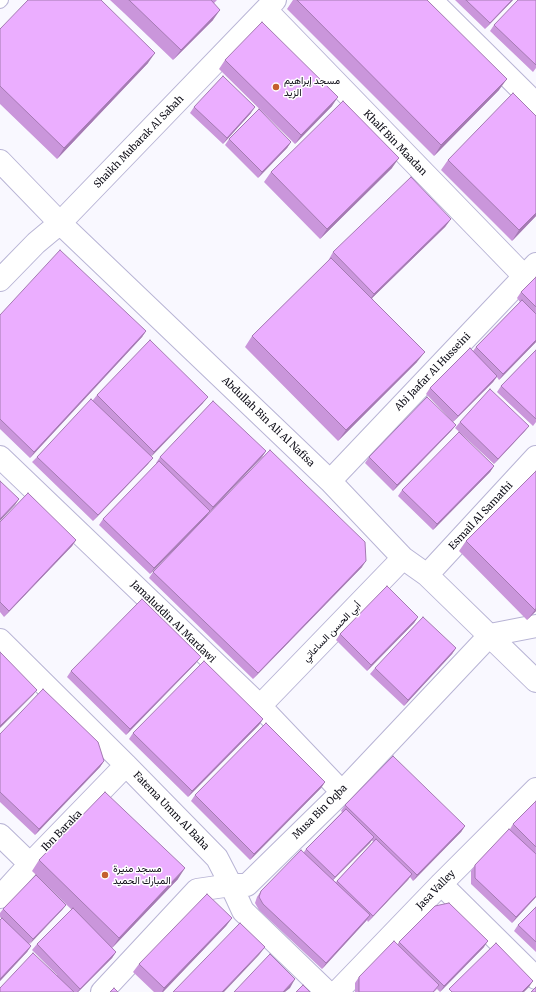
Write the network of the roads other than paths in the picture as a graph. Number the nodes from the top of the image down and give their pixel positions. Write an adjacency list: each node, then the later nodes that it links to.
1 (431, 0): 3 (street)
2 (270, 5): 5 (street, Shaikh Mubarak Al Sabah); 6 (street, Khalf Bin Maadan)
3 (536, 104)
4 (0, 161): 5 (street, Abdullah Bin Ali Al Nafisa)
5 (60, 223): 7 (street, Shaikh Mubarak Al Sabah); 10 (street, Abdullah Bin Ali Al Nafisa)
6 (530, 270): 10 (street, Abi Jaafar Al Husseini)
7 (0, 280)
8 (0, 457): 17 (street, Jamaluddin Al Mardawi)
9 (536, 457): 12 (street, Esmail Al Samathi)
10 (330, 481): 11 (street, Abdullah Bin Ali Al Nafisa)
11 (403, 558): 12 (street, Abdullah Bin Ali Al Nafisa); 17 (street, أبي الحسن الساعاتي)
12 (427, 574): 14 (street, Abdullah Bin Ali Al Nafisa)
13 (536, 626): 14 (street)
14 (490, 635): 16 (street, Abdullah Bin Ali Al Nafisa); 20 (street, Musa Bin Oqba)
15 (0, 640): 18 (street, Fatema Umm Al Baha)
16 (536, 681)
17 (260, 706): 20 (street, Jamaluddin Al Mardawi)
18 (126, 765): 22 (street, Ibn Baraka); 24 (street, Fatema Umm Al Baha)
19 (536, 789): 23 (street, Jasa Valley)
20 (342, 792): 24 (street, Musa Bin Oqba)
21 (0, 835): 22 (street)
22 (30, 864): 25 (street, Ibn Baraka)
23 (441, 884): 26 (street); 29 (street, Jasa Valley)
24 (232, 885): 27 (street, Musa Bin Oqba); 28 (street, Fatema Umm Al Baha)
25 (0, 897)
26 (536, 978)
27 (115, 988)
28 (327, 992)
29 (337, 992)

